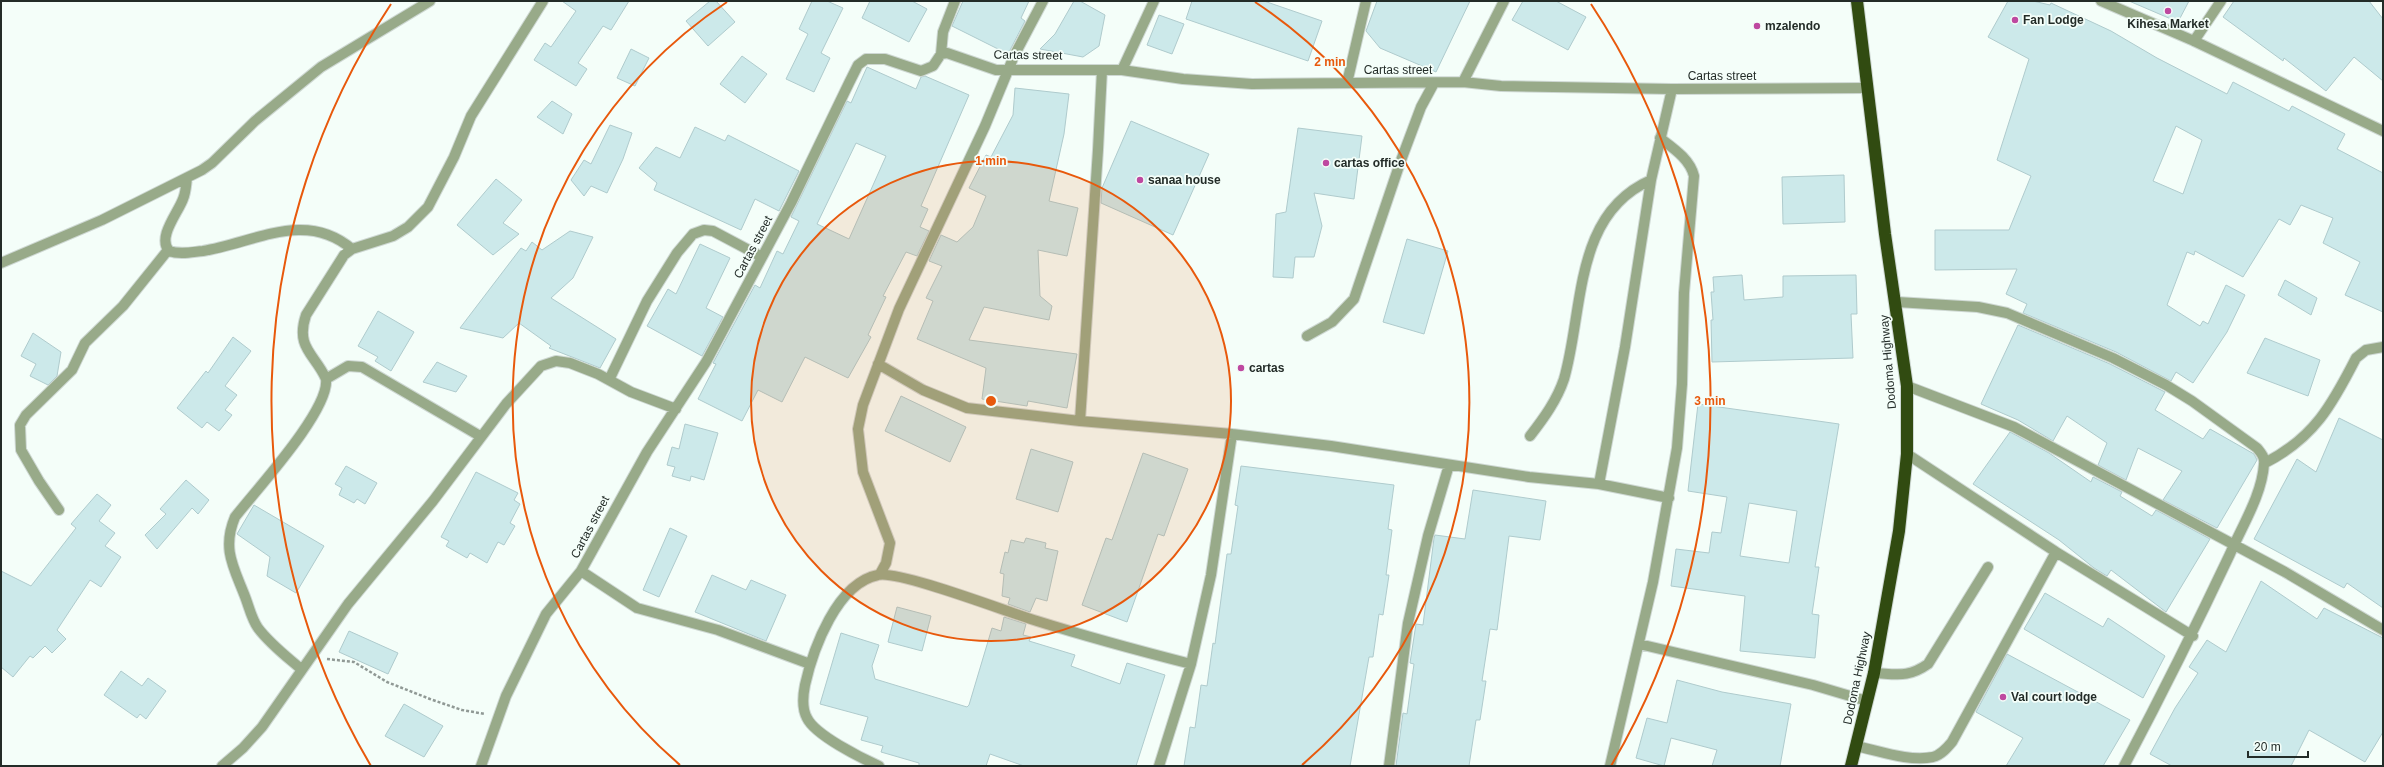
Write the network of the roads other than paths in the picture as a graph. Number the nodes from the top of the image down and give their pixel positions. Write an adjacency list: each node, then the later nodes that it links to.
1 (430, 1): 23 (street)
2 (542, 1): 25 (street)
3 (955, 1): 12 (street)
4 (1042, 1): 13 (street)
5 (1154, 1): 15 (street)
6 (1366, 1): 17 (street)
7 (1504, 1): 16 (street)
8 (1857, 1): 19 (highway, Dodoma Highway)
9 (2101, 1): 11 (street)
10 (2221, 1): 11 (street)
11 (2194, 41): 21 (street)
12 (941, 54): 13 (street, Cartas street); 27 (street, Cartas street)
13 (1010, 70): 14 (street, Cartas street); 32 (street)
14 (1102, 70): 15 (street, Cartas street); 37 (street)
15 (1122, 70): 17 (street, Cartas street)
16 (1463, 82): 18 (street, Cartas street); 20 (street, Cartas street)
17 (1347, 83): 18 (street, Cartas street)
18 (1434, 83): 30 (street)
19 (1866, 88): 20 (street, Cartas street); 29 (highway, Dodoma Highway)
20 (1672, 89): 22 (street)
21 (2383, 131)
22 (1660, 138): 24 (street); 45 (street)
23 (187, 178): 26 (street); 28 (street)
24 (1651, 180): 40 (street); 44 (street)
25 (352, 249): 26 (street); 33 (street)
26 (168, 250): 46 (street)
27 (762, 257): 34 (street); 36 (street, Cartas street)
28 (1, 263)
29 (1897, 302): 35 (highway, Dodoma Highway); 42 (street)
30 (1307, 336)
31 (2383, 347): 42 (street)
32 (878, 364): 37 (street); 51 (street)
33 (326, 379): 39 (street); 57 (street)
34 (609, 380): 36 (street); 39 (street)
35 (1907, 386): 41 (highway, Dodoma Highway); 47 (street)
36 (676, 409): 50 (street, Cartas street)
37 (1080, 422): 38 (street)
38 (1232, 434): 43 (street); 56 (street)
39 (480, 436): 57 (street)
40 (1530, 436)
41 (1907, 454): 48 (street); 58 (highway, Dodoma Highway)
42 (2265, 463): 47 (street)
43 (1449, 465): 44 (street); 65 (street)
44 (1599, 484): 45 (street)
45 (1669, 498): 54 (street)
46 (59, 510)
47 (2234, 545): 52 (street); 53 (street)
48 (2056, 552): 53 (street); 60 (street)
49 (1988, 567): 58 (street)
50 (582, 571): 55 (street); 62 (street, Cartas street)
51 (880, 574): 55 (street); 56 (street)
52 (2383, 630)
53 (2193, 636): 68 (street)
54 (1639, 644): 59 (street); 66 (street)
55 (810, 664): 63 (street)
56 (1191, 664): 64 (street)
57 (300, 669): 61 (street)
58 (1874, 673): 59 (highway, Dodoma Highway)
59 (1867, 701): 60 (highway, Dodoma Highway)
60 (1856, 746): 67 (highway, Dodoma Highway)
61 (222, 766)
62 (481, 766)
63 (879, 766)
64 (1160, 766)
65 (1389, 766)
66 (1610, 766)
67 (1851, 766)
68 (2124, 766)

